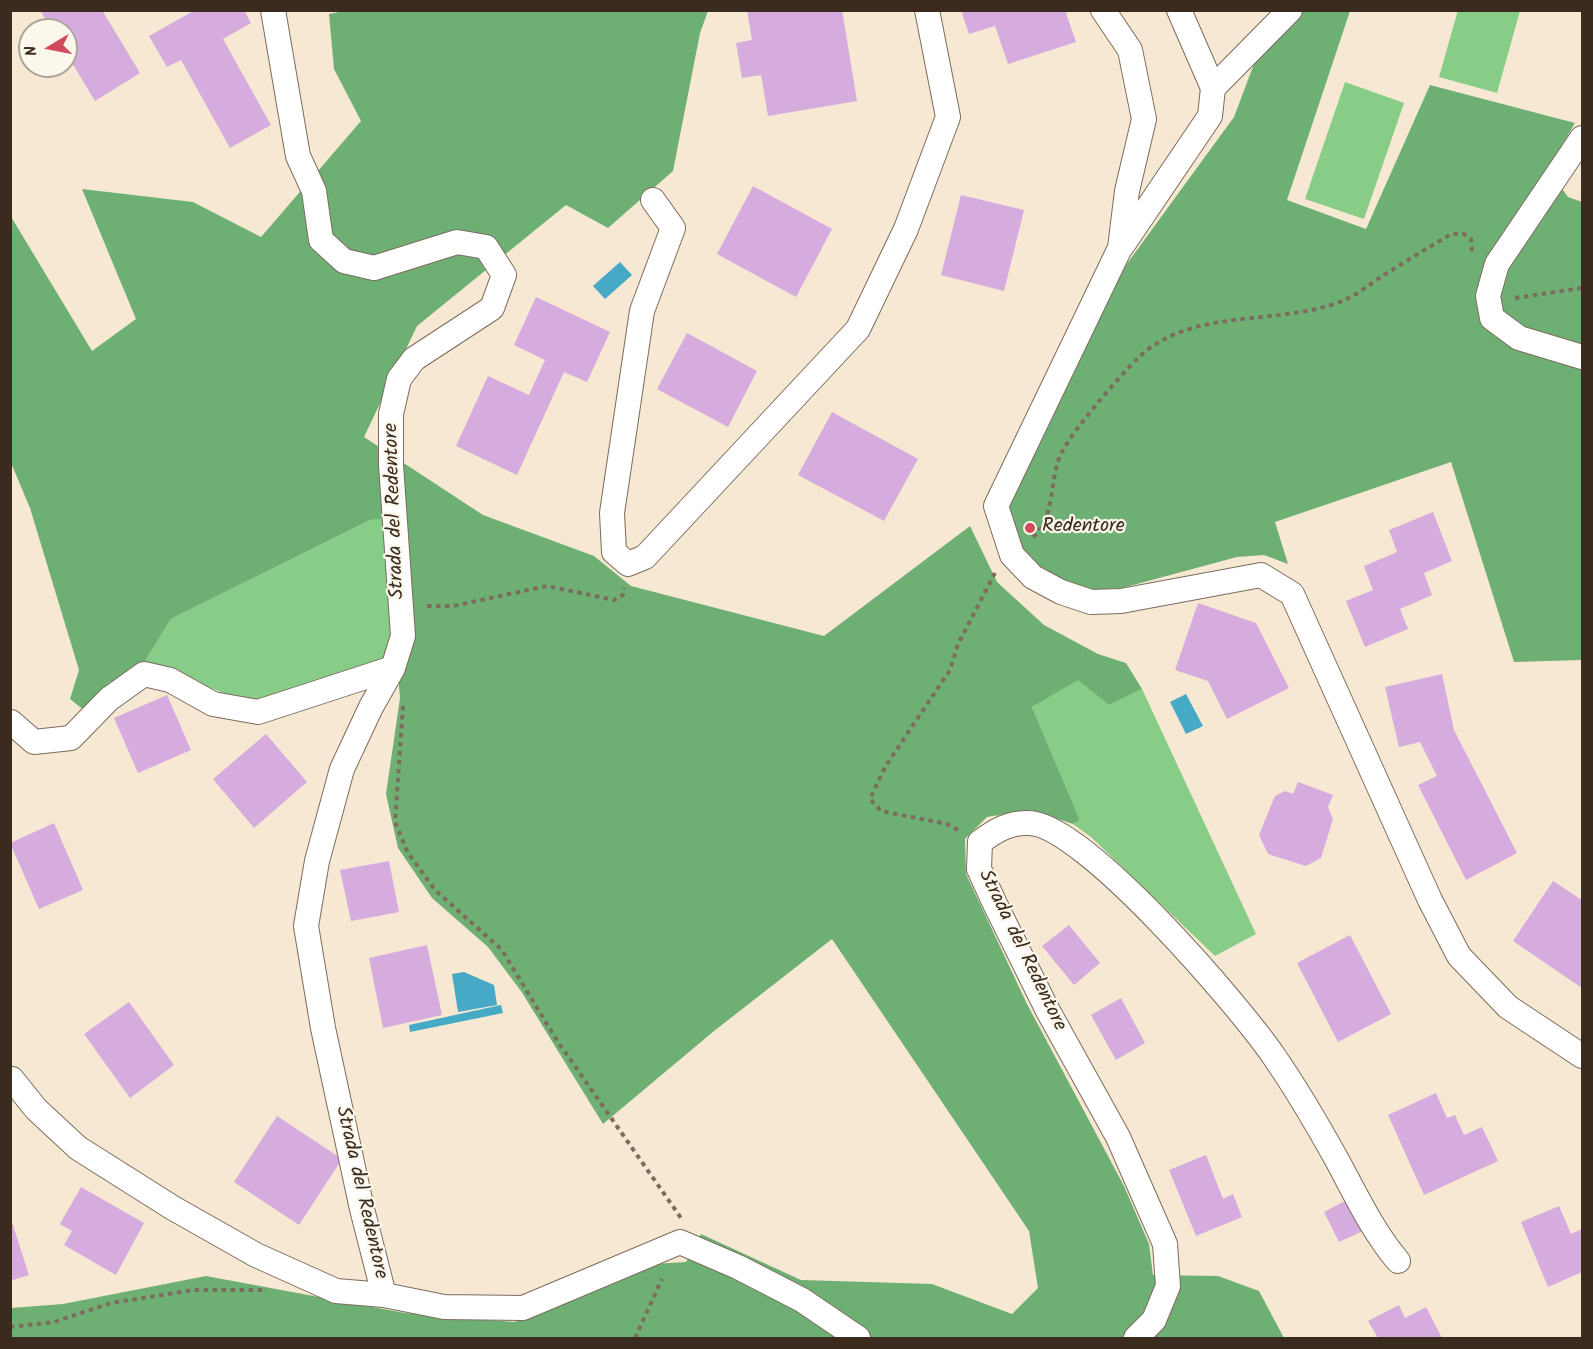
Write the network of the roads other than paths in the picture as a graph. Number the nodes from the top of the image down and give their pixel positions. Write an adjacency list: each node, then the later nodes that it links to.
1 (273, 10): 11 (street, Strada del Redentore)
2 (927, 10): 8 (street)
3 (1103, 10): 9 (street)
4 (1179, 10): 6 (street)
5 (1290, 10): 6 (street)
6 (1213, 88): 9 (street)
7 (1582, 138): 10 (street)
8 (653, 200)
9 (1120, 248): 13 (street)
10 (1582, 357)
11 (393, 668): 12 (street); 16 (street, Strada del Redentore)
12 (11, 722)
13 (1582, 1056)
14 (12, 1079): 16 (street)
15 (1398, 1260): 18 (street, Strada del Redentore)
16 (384, 1295): 17 (street, Strada del Redentore)
17 (858, 1338)
18 (1136, 1338)

